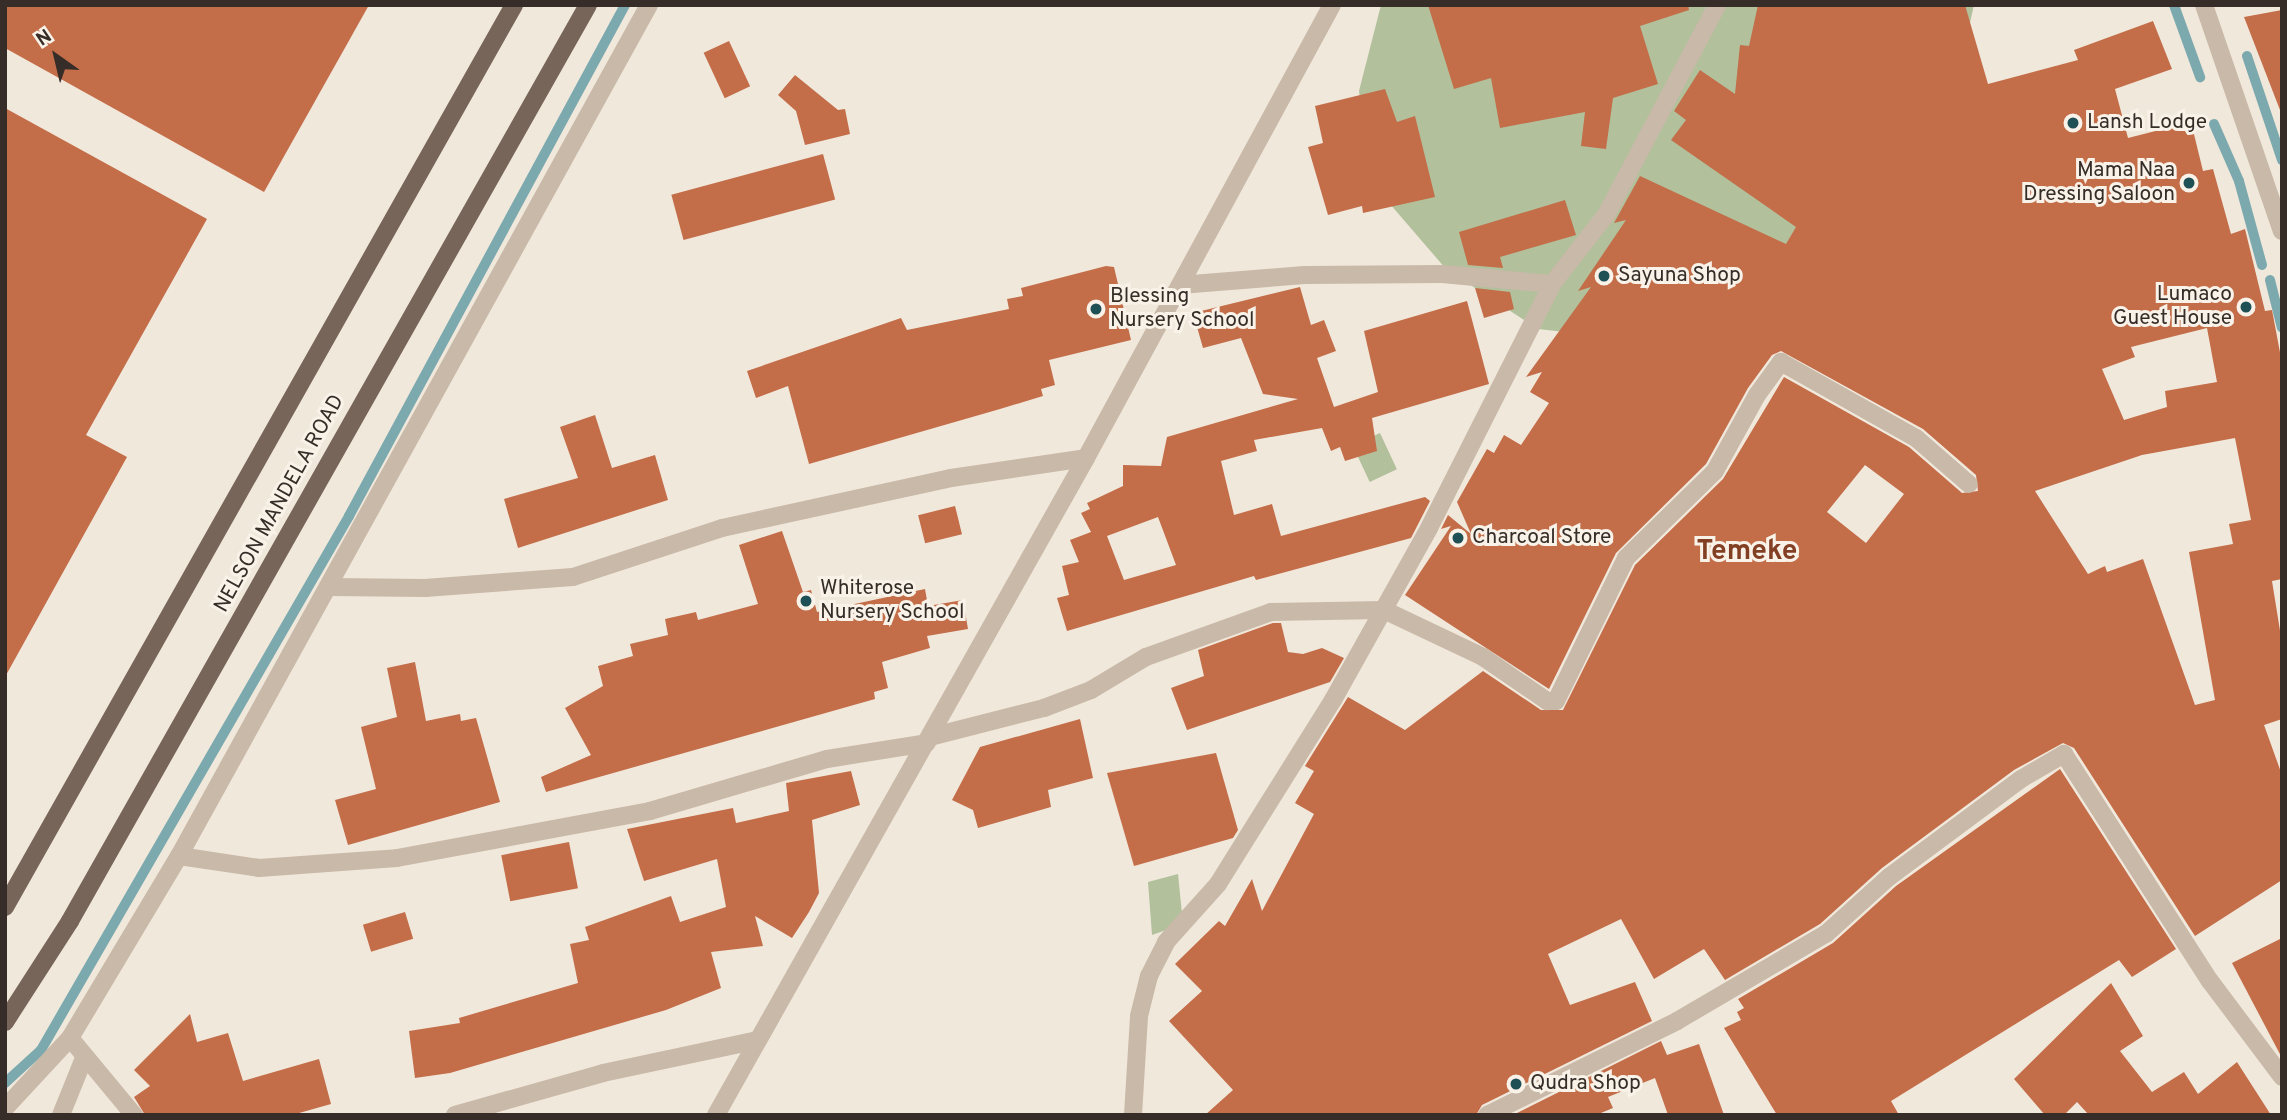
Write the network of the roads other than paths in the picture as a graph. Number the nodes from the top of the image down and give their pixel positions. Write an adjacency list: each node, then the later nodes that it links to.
1 (514, 5): 16 (main road, NELSON MANDELA ROAD)
2 (588, 5): 17 (main road, NELSON MANDELA ROAD)
3 (649, 5): 12 (street)
4 (1332, 5): 9 (street)
5 (1717, 5): 8 (street)
6 (2204, 5): 7 (street)
7 (2282, 231)
8 (1552, 284): 9 (street); 13 (street)
9 (1180, 285): 10 (street)
10 (1086, 458): 12 (street); 14 (street)
11 (1969, 484): 13 (street)
12 (329, 587): 15 (street)
13 (1384, 610): 14 (street); 27 (street)
14 (929, 740): 15 (street); 19 (street)
15 (179, 856): 18 (street)
16 (5, 907)
17 (5, 1022)
18 (70, 1038): 20 (street); 22 (street)
19 (758, 1040): 25 (street); 26 (street)
20 (84, 1058): 23 (street); 24 (street)
21 (2282, 1077): 28 (street)
22 (5, 1108)
23 (61, 1115)
24 (134, 1115)
25 (455, 1115)
26 (716, 1115)
27 (1133, 1115)
28 (1487, 1115)

